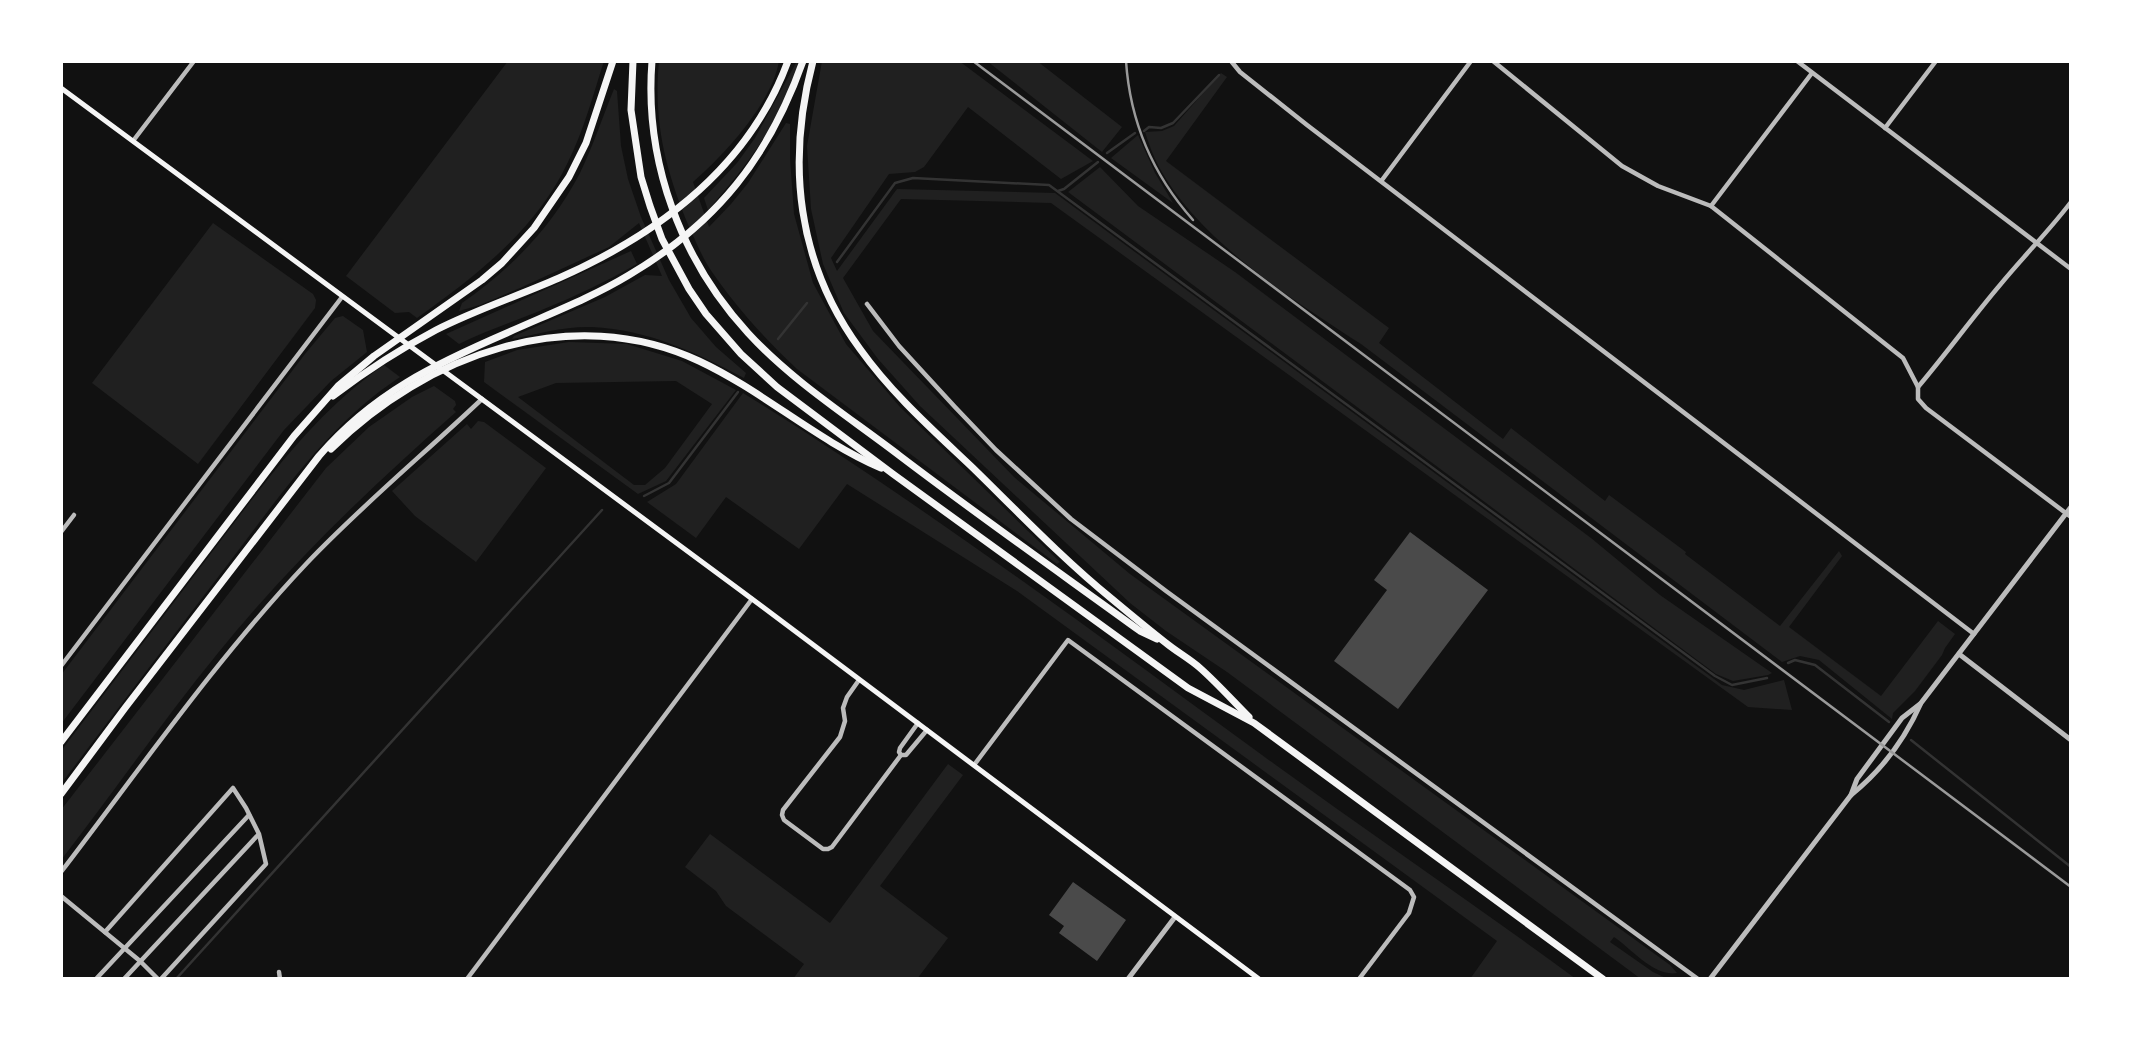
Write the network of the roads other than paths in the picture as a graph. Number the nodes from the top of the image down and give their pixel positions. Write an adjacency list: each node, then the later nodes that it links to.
1 (194, 61): 16 (street)
2 (612, 61): 27 (highway)
3 (633, 61): 28 (highway)
4 (652, 61): 35 (highway)
5 (788, 61): 27 (highway)
6 (803, 61): 24 (highway)
7 (813, 61): 35 (highway)
8 (1231, 61): 17 (street)
9 (1471, 61): 17 (street)
10 (1493, 61): 19 (street)
11 (1797, 61): 13 (street)
12 (1936, 61): 15 (street)
13 (1812, 73): 15 (street); 19 (street)
14 (61, 88): 16 (main road)
15 (1885, 128): 20 (street)
16 (133, 141): 22 (main road)
17 (1382, 180): 34 (street)
18 (2071, 202): 20 (street)
19 (1711, 206): 25 (street)
20 (2037, 243): 21 (street); 25 (street)
21 (2071, 269)
22 (342, 297): 26 (main road); 37 (street)
23 (867, 304): 67 (street)
24 (410, 384): 28 (highway); 47 (highway)
25 (1917, 387): 31 (street)
26 (482, 399): 33 (main road); 51 (street)
27 (323, 403): 44 (highway)
28 (893, 474): 41 (highway)
29 (2071, 507): 31 (street)
30 (74, 515): 32 (street)
31 (2068, 515): 34 (street)
32 (61, 532)
33 (752, 599): 38 (main road); 62 (street)
34 (1973, 634): 36 (street)
35 (1167, 644): 41 (highway)
36 (1959, 654): 39 (street); 43 (street)
37 (61, 666)
38 (859, 680): 40 (main road); 45 (street)
39 (1921, 703): 48 (street); 48 (street)
40 (918, 723): 42 (main road); 45 (street)
41 (1254, 723): 66 (highway)
42 (926, 730): 45 (street); 46 (main road)
43 (2071, 740)
44 (61, 742)
45 (901, 755)
46 (974, 765): 53 (main road); 65 (street)
47 (61, 794)
48 (1851, 795): 68 (street)
49 (249, 815): 50 (street); 54 (street); 55 (street)
50 (259, 834): 56 (street); 60 (street)
51 (61, 872)
52 (61, 896): 54 (street)
53 (1175, 917): 63 (street); 64 (main road)
54 (105, 932): 55 (street)
55 (124, 948): 56 (street); 58 (street)
56 (140, 961): 59 (street); 60 (street)
57 (279, 972): 61 (street)
58 (96, 979)
59 (124, 979)
60 (159, 979)
61 (280, 979)
62 (467, 979)
63 (1128, 979)
64 (1259, 979)
65 (1359, 979)
66 (1603, 979)
67 (1699, 979)
68 (1710, 979)

